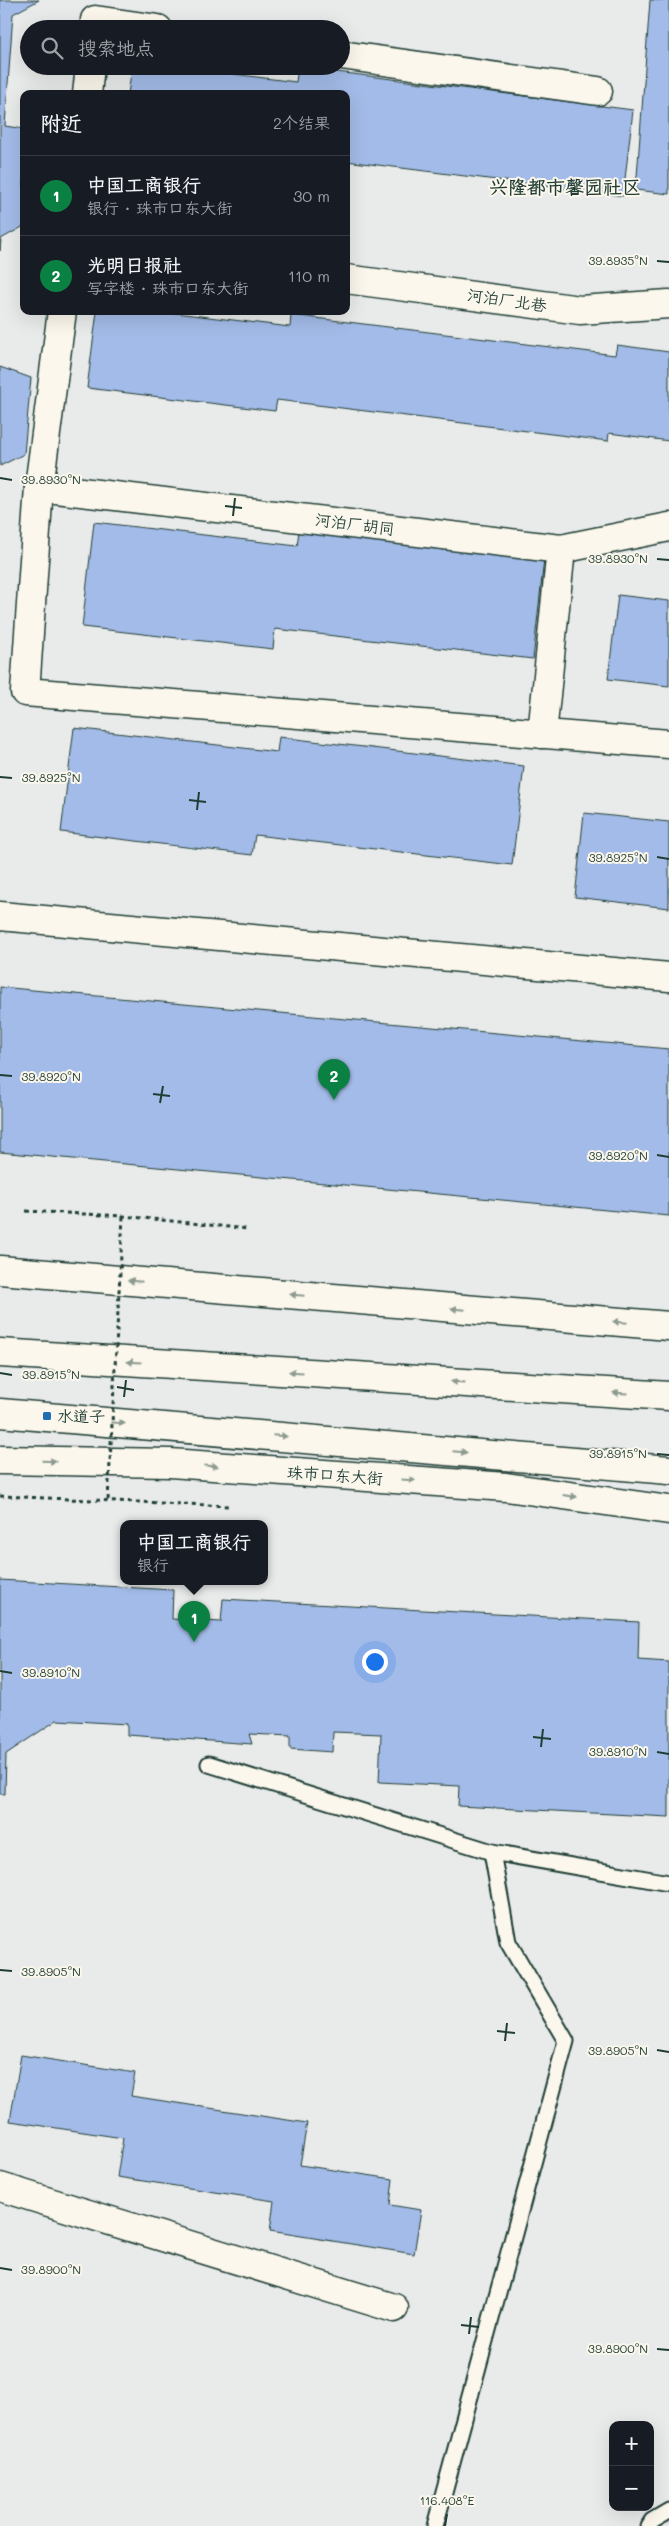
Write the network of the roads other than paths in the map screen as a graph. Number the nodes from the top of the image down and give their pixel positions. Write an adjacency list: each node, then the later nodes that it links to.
1 (95, 16): 2 (street)
2 (114, 20)
3 (350, 56): 6 (street)
4 (89, 75): 5 (street)
5 (87, 90)
6 (598, 91)
7 (350, 280): 8 (street, 河泊厂北巷)
8 (669, 304)
9 (62, 315): 10 (street)
10 (40, 487): 12 (street, 河泊厂胡同); 13 (street)
11 (669, 527): 12 (street, 河泊厂胡同)
12 (561, 549): 13 (street)
13 (542, 734): 14 (street)
14 (669, 744)
15 (0, 916): 16 (street)
16 (669, 977)
17 (0, 1270): 18 (street, one-way to 17)
18 (669, 1326)
19 (0, 1353): 20 (street, one-way to 19)
20 (669, 1396)
21 (0, 1414): 23 (street, 珠市口东大街, one-way to 23)
22 (0, 1460): 24 (street, 珠市口东大街, one-way to 24)
23 (669, 1470)
24 (669, 1510)
25 (209, 1764): 26 (lane)
26 (492, 1852): 27 (lane); 31 (lane)
27 (669, 1883)
28 (0, 2187): 29 (street)
29 (394, 2308)
30 (669, 2511): 32 (lane)
31 (435, 2526)
32 (649, 2526)

